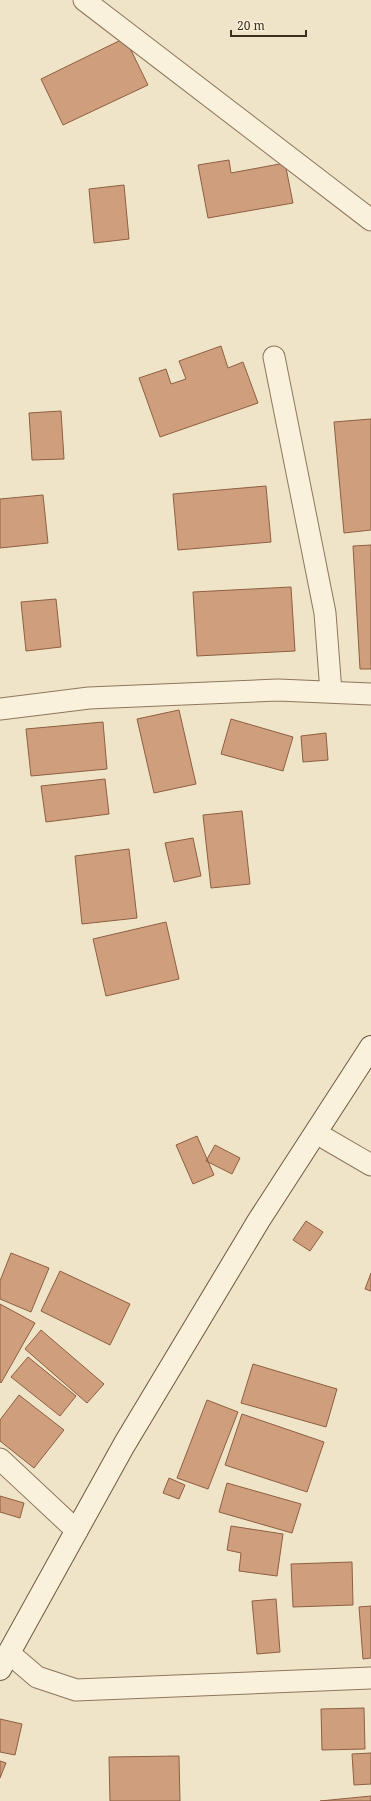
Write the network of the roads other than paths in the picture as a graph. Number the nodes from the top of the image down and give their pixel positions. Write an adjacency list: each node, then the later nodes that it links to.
1 (84, 0): 2 (street)
2 (371, 220)
3 (274, 356): 4 (street)
4 (331, 692): 5 (street); 6 (street)
5 (371, 694)
6 (0, 709)
7 (371, 1047): 8 (main road)
8 (316, 1133): 9 (street); 11 (main road)
9 (371, 1165)
10 (0, 1459): 11 (street)
11 (77, 1530): 12 (main road)
12 (5, 1661): 13 (street)
13 (371, 1678)

